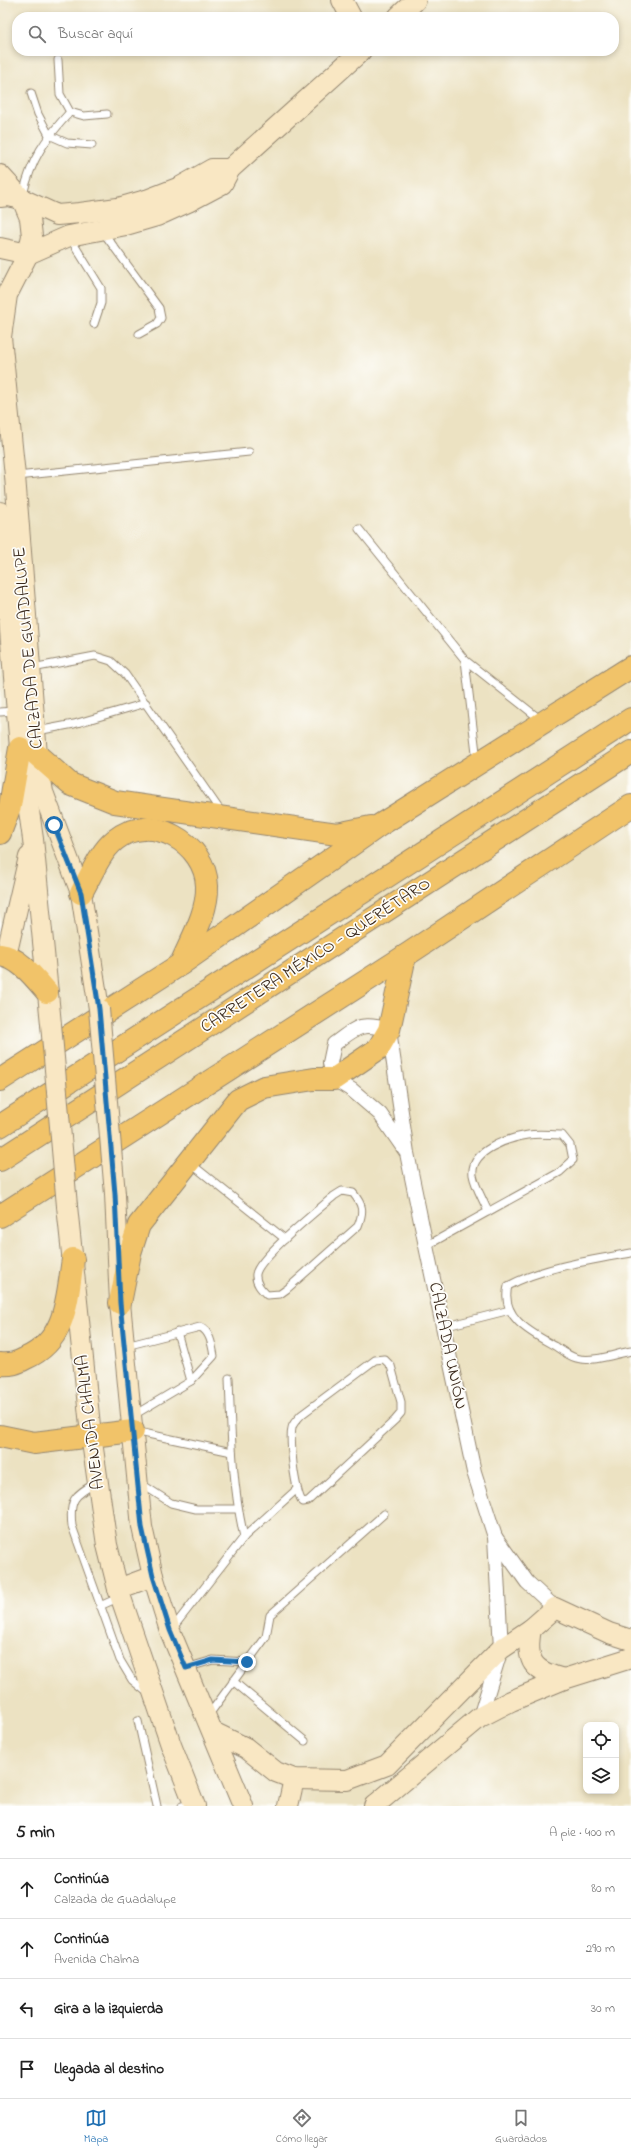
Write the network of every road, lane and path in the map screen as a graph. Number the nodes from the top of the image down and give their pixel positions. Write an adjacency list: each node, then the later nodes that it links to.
1 (342, 0): 3 (main road)
2 (416, 0): 4 (main road)
3 (348, 12)
4 (403, 12)
5 (355, 56): 12 (main road)
6 (58, 60): 8 (lane)
7 (31, 93): 10 (lane)
8 (70, 112): 9 (lane); 10 (lane)
9 (107, 114)
10 (49, 135): 11 (lane); 15 (lane)
11 (92, 145)
12 (230, 169): 15 (main road); 16 (main road)
13 (0, 176): 15 (main road, CALZADA DE GUADALUPE)
14 (0, 197): 15 (main road)
15 (22, 199): 19 (main road, CALZADA DE GUADALUPE)
16 (102, 230): 17 (main road); 21 (lane)
17 (69, 236): 19 (main road); 20 (lane)
18 (0, 248): 19 (main road)
19 (28, 254): 23 (main road, CALZADA DE GUADALUPE)
20 (94, 324)
21 (139, 334)
22 (249, 452): 23 (lane)
23 (15, 476): 28 (main road, CALZADA DE GUADALUPE)
24 (0, 512): 30 (main road, CALZADA DE GUADALUPE)
25 (359, 529): 26 (lane)
26 (465, 660): 32 (lane); 36 (lane)
27 (631, 667): 32 (main road)
28 (30, 669): 29 (lane); 33 (main road, CALZADA DE GUADALUPE)
29 (146, 703): 33 (lane); 38 (lane)
30 (8, 711): 34 (main road, CALZADA DE GUADALUPE)
31 (631, 719): 52 (main road, CARRETERA MÉXICO - QUERÉTARO)
32 (543, 722): 36 (main road)
33 (35, 731): 34 (main road, CALZADA DE GUADALUPE)
34 (29, 752): 38 (main road); 40 (main road); 41 (main road, CALZADA DE GUADALUPE); 42 (main road, CALZADA DE GUADALUPE)
35 (631, 752): 54 (main road, CARRETERA MÉXICO - QUERÉTARO)
36 (477, 764): 39 (main road)
37 (631, 806): 44 (main road)
38 (226, 818): 39 (main road)
39 (380, 825): 45 (main road)
40 (0, 833)
41 (33, 839): 43 (main road); 46 (main road, CALZADA DE GUADALUPE)
42 (81, 893): 45 (main road); 47 (main road, CALZADA DE GUADALUPE)
43 (3, 956): 46 (main road)
44 (404, 956): 49 (main road); 57 (main road)
45 (181, 964): 50 (main road)
46 (47, 992): 48 (main road, CALZADA DE GUADALUPE)
47 (99, 1009): 62 (main road, AVENIDA CHALMA, bridge)
48 (51, 1024): 61 (main road, AVENIDA CHALMA, bridge)
49 (389, 1030): 51 (main road); 51 (street); 53 (street, CALZADA UNIÓN)
50 (2, 1077)
51 (334, 1080): 53 (street, CALZADA UNIÓN); 55 (main road)
52 (0, 1126)
53 (407, 1153): 59 (street, CALZADA UNIÓN)
54 (0, 1160)
55 (189, 1162): 58 (lane); 62 (main road)
56 (488, 1212): 56 (lane); 59 (lane)
57 (0, 1216)
58 (286, 1239): 58 (lane)
59 (426, 1246): 64 (street, CALZADA UNIÓN)
60 (631, 1252): 63 (lane)
61 (73, 1259): 68 (main road); 72 (main road, AVENIDA CHALMA)
62 (120, 1303): 66 (main road, AVENIDA CHALMA)
63 (510, 1310): 64 (lane); 67 (lane)
64 (444, 1327): 81 (street, CALZADA UNIÓN)
65 (177, 1332): 66 (lane); 70 (lane); 70 (lane)
66 (124, 1346): 71 (main road, AVENIDA CHALMA)
67 (631, 1351)
68 (0, 1364)
69 (229, 1378): 74 (lane)
70 (191, 1381): 71 (lane)
71 (132, 1424): 72 (main road); 74 (lane); 75 (main road, AVENIDA CHALMA)
72 (91, 1435): 73 (main road); 76 (main road, AVENIDA CHALMA)
73 (0, 1436)
74 (232, 1452): 78 (lane)
75 (136, 1480): 78 (lane); 82 (main road, AVENIDA CHALMA)
76 (98, 1482): 83 (main road, AVENIDA CHALMA); 84 (lane)
77 (297, 1489): 77 (lane); 80 (lane)
78 (237, 1509): 80 (lane)
79 (384, 1514): 91 (lane)
80 (244, 1537): 87 (lane)
81 (495, 1537): 85 (street, CALZADA UNIÓN); 89 (street, CALZADA UNIÓN)
82 (153, 1576): 83 (main road); 87 (main road, AVENIDA CHALMA)
83 (119, 1593): 84 (lane); 95 (main road, AVENIDA CHALMA)
84 (100, 1606): 95 (lane)
85 (555, 1608): 86 (main road); 88 (main road, CALZADA UNIÓN)
86 (531, 1629): 89 (main road); 93 (main road)
87 (170, 1630): 92 (main road, AVENIDA CHALMA)
88 (631, 1640)
89 (501, 1649): 96 (street); 100 (main road)
90 (631, 1658): 93 (main road)
91 (247, 1662): 92 (lane); 94 (lane)
92 (186, 1668): 98 (main road, AVENIDA CHALMA)
93 (564, 1679): 96 (main road)
94 (233, 1681): 98 (lane); 99 (lane)
95 (155, 1698): 101 (main road, AVENIDA CHALMA)
96 (480, 1717): 105 (main road)
97 (138, 1721): 102 (lane)
98 (210, 1725): 100 (main road); 103 (main road, AVENIDA CHALMA)
99 (305, 1741)
100 (294, 1779): 104 (main road)
101 (190, 1805)
102 (156, 1806)
103 (243, 1806)
104 (288, 1806)
105 (374, 1806)

